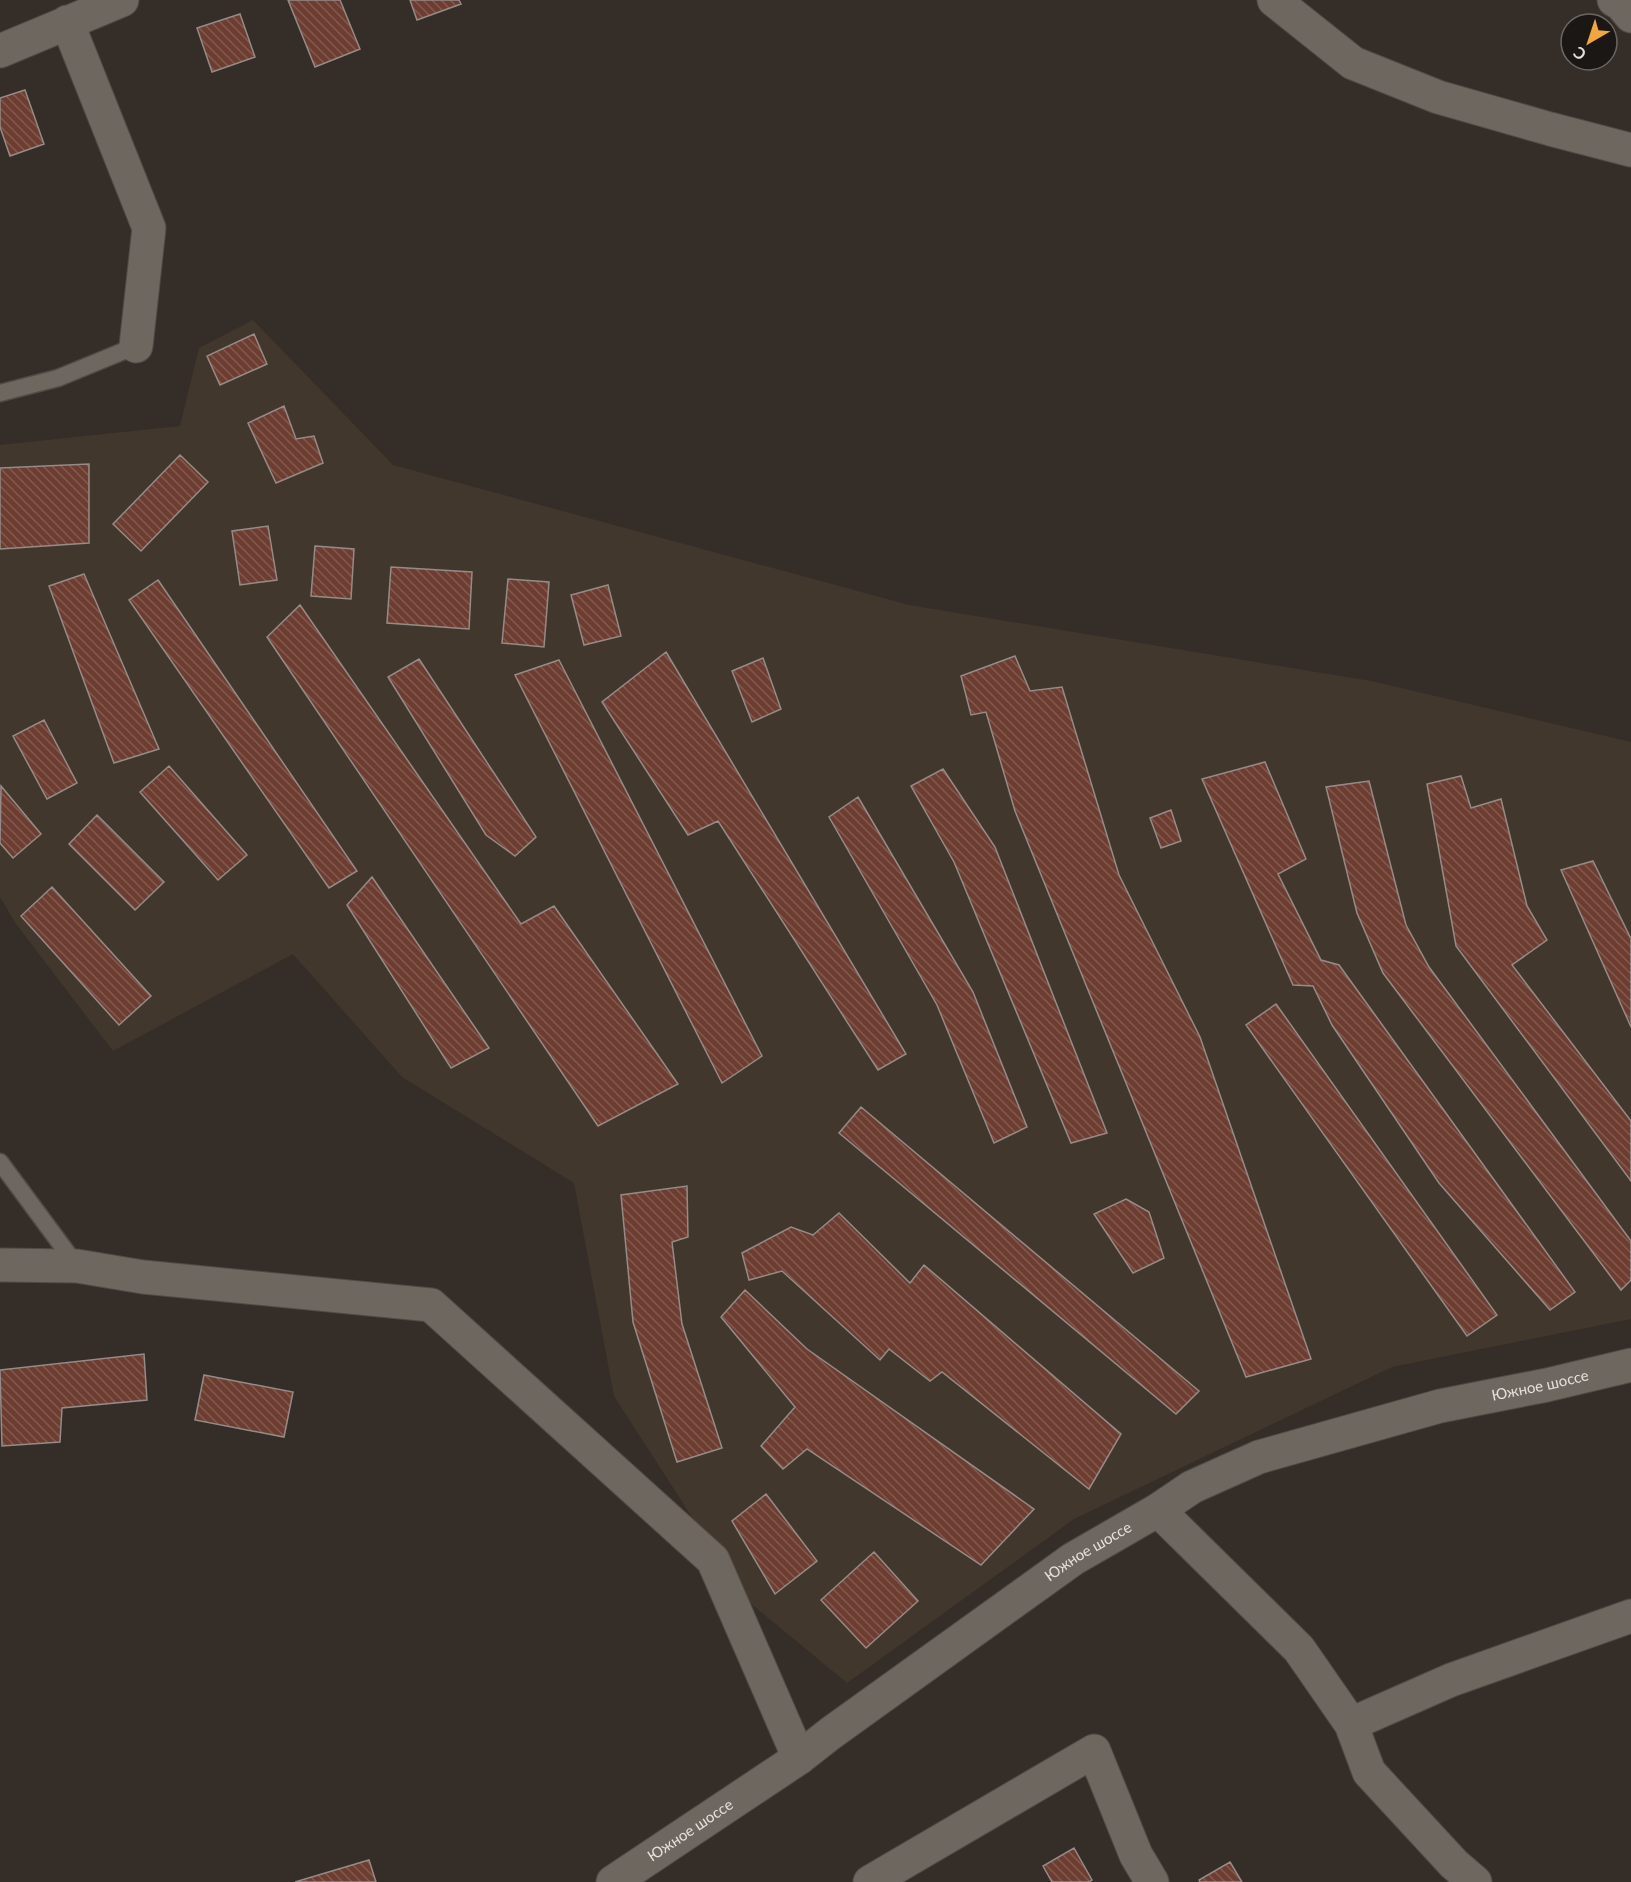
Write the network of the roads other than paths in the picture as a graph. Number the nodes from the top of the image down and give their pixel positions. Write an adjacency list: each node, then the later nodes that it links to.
1 (122, 0): 5 (street)
2 (1274, 0): 7 (street)
3 (1614, 0): 4 (street)
4 (1631, 16)
5 (67, 22): 6 (street); 8 (street)
6 (0, 51)
7 (1631, 150)
8 (136, 346): 9 (lane)
9 (0, 393)
10 (0, 1162): 12 (lane)
11 (0, 1265): 12 (street)
12 (77, 1266): 17 (street)
13 (1631, 1365): 14 (street, Южное шоссе)
14 (1158, 1510): 16 (street); 17 (street, Южное шоссе)
15 (1631, 1616): 16 (street)
16 (1351, 1724): 21 (street)
17 (799, 1758): 18 (street, Южное шоссе)
18 (613, 1882)
19 (870, 1882): 20 (street)
20 (1152, 1882)
21 (1475, 1882)

